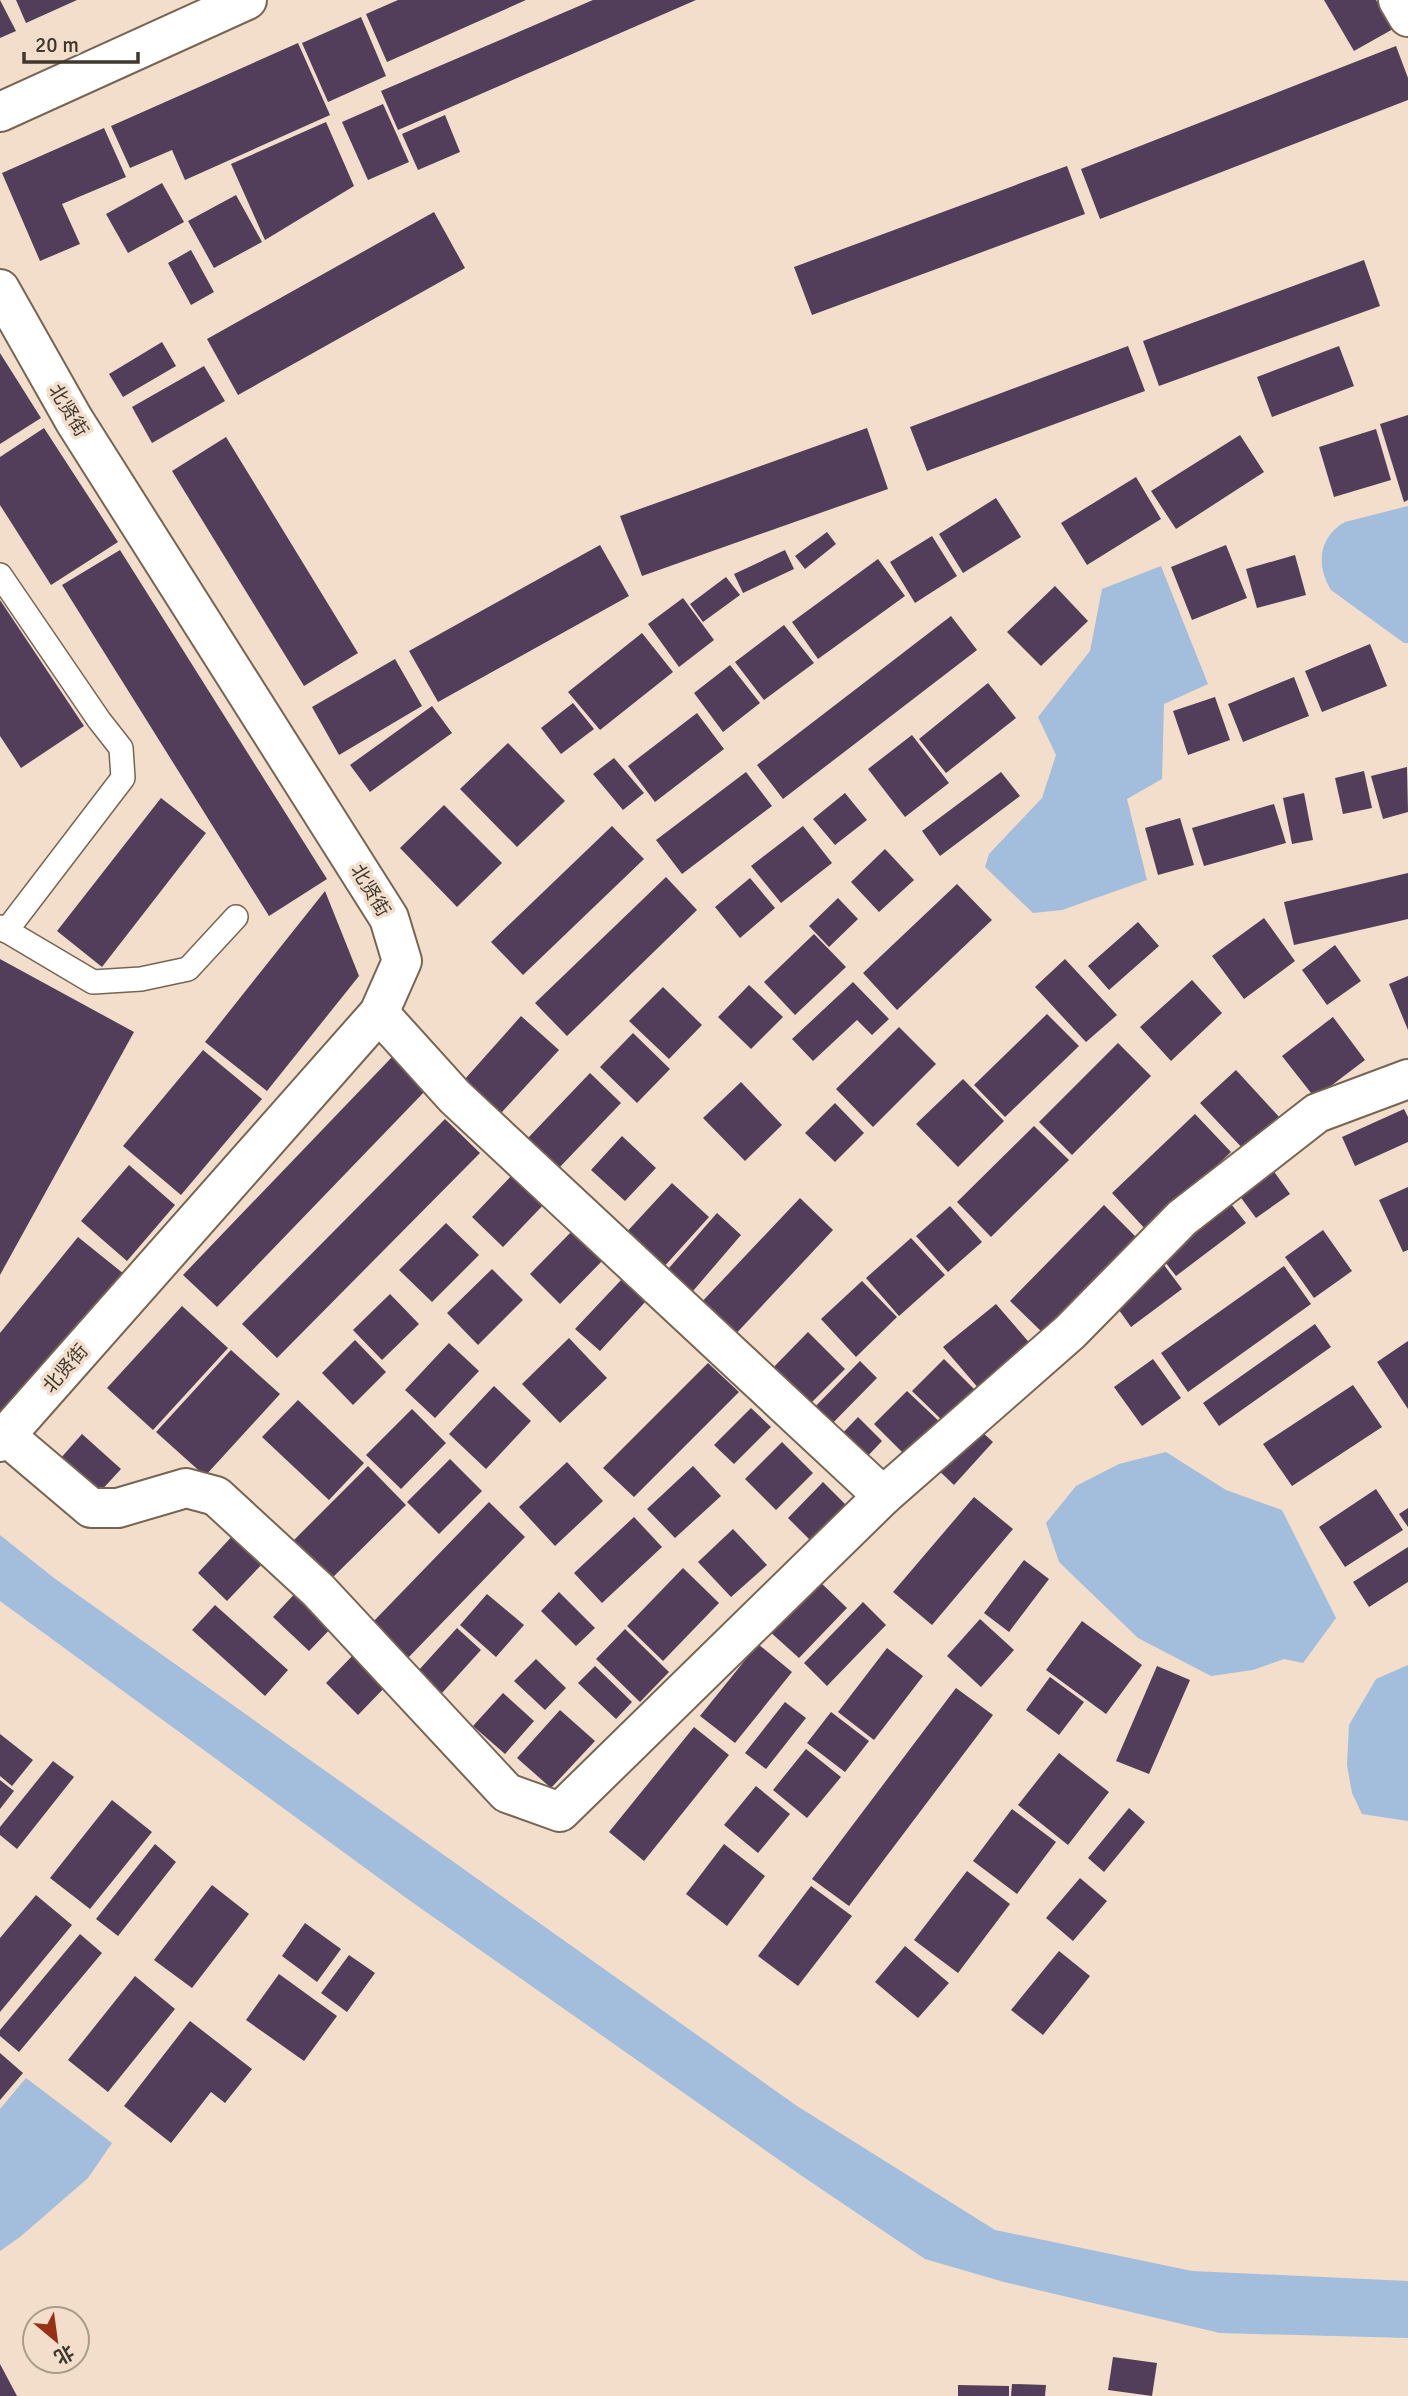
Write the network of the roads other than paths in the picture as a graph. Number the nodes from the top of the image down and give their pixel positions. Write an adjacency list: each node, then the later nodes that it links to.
1 (247, 0): 4 (street)
2 (1398, 0): 3 (street)
3 (1408, 17)
4 (0, 112)
5 (0, 289): 9 (street, 北贤街)
6 (0, 575): 8 (lane)
7 (236, 917): 8 (lane)
8 (3, 929)
9 (379, 1013): 11 (street, 北贤街); 12 (street)
10 (1408, 1079): 12 (street)
11 (3, 1439): 12 (street)
12 (883, 1496)

